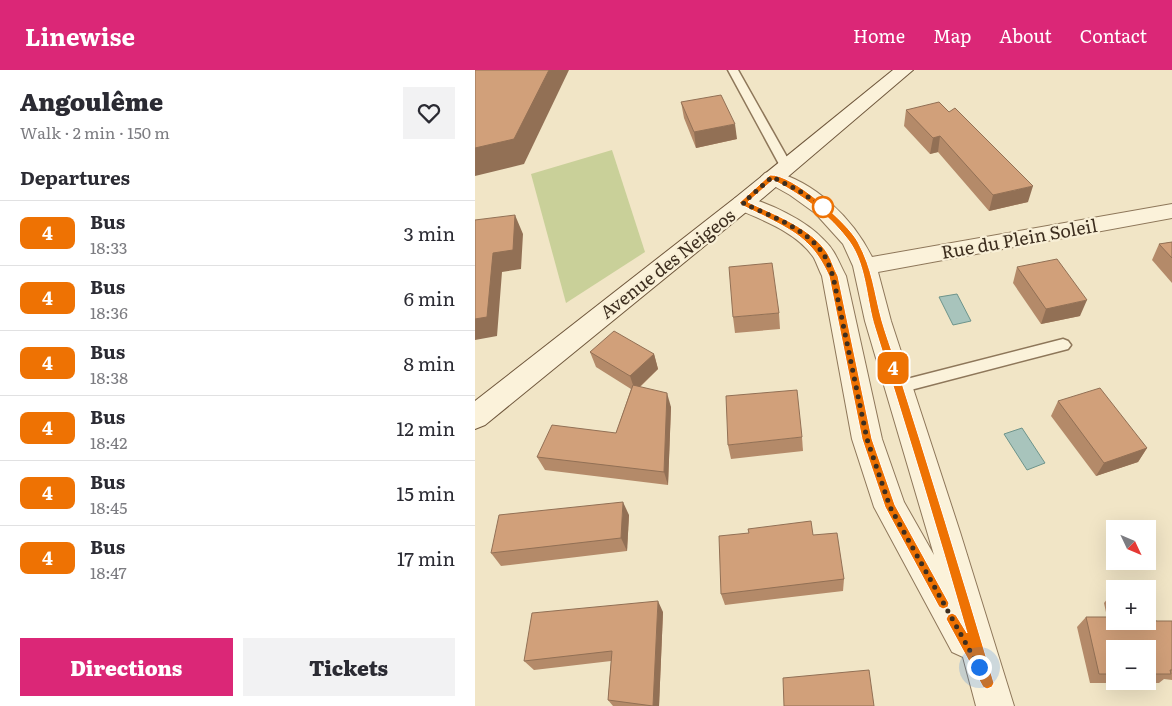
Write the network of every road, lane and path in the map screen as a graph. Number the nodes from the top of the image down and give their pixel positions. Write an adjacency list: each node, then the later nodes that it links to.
1 (733, 70): 3 (lane)
2 (896, 72): 3 (street, Avenue des Neigeos)
3 (779, 171): 4 (street, Avenue des Neigeos); 6 (street)
4 (743, 203): 9 (street, Avenue des Neigeos); 10 (street)
5 (1172, 211): 6 (street, Rue du Plein Soleil)
6 (865, 266): 8 (street)
7 (1063, 345): 8 (lane)
8 (899, 387): 10 (street)
9 (475, 417)
10 (991, 694)

